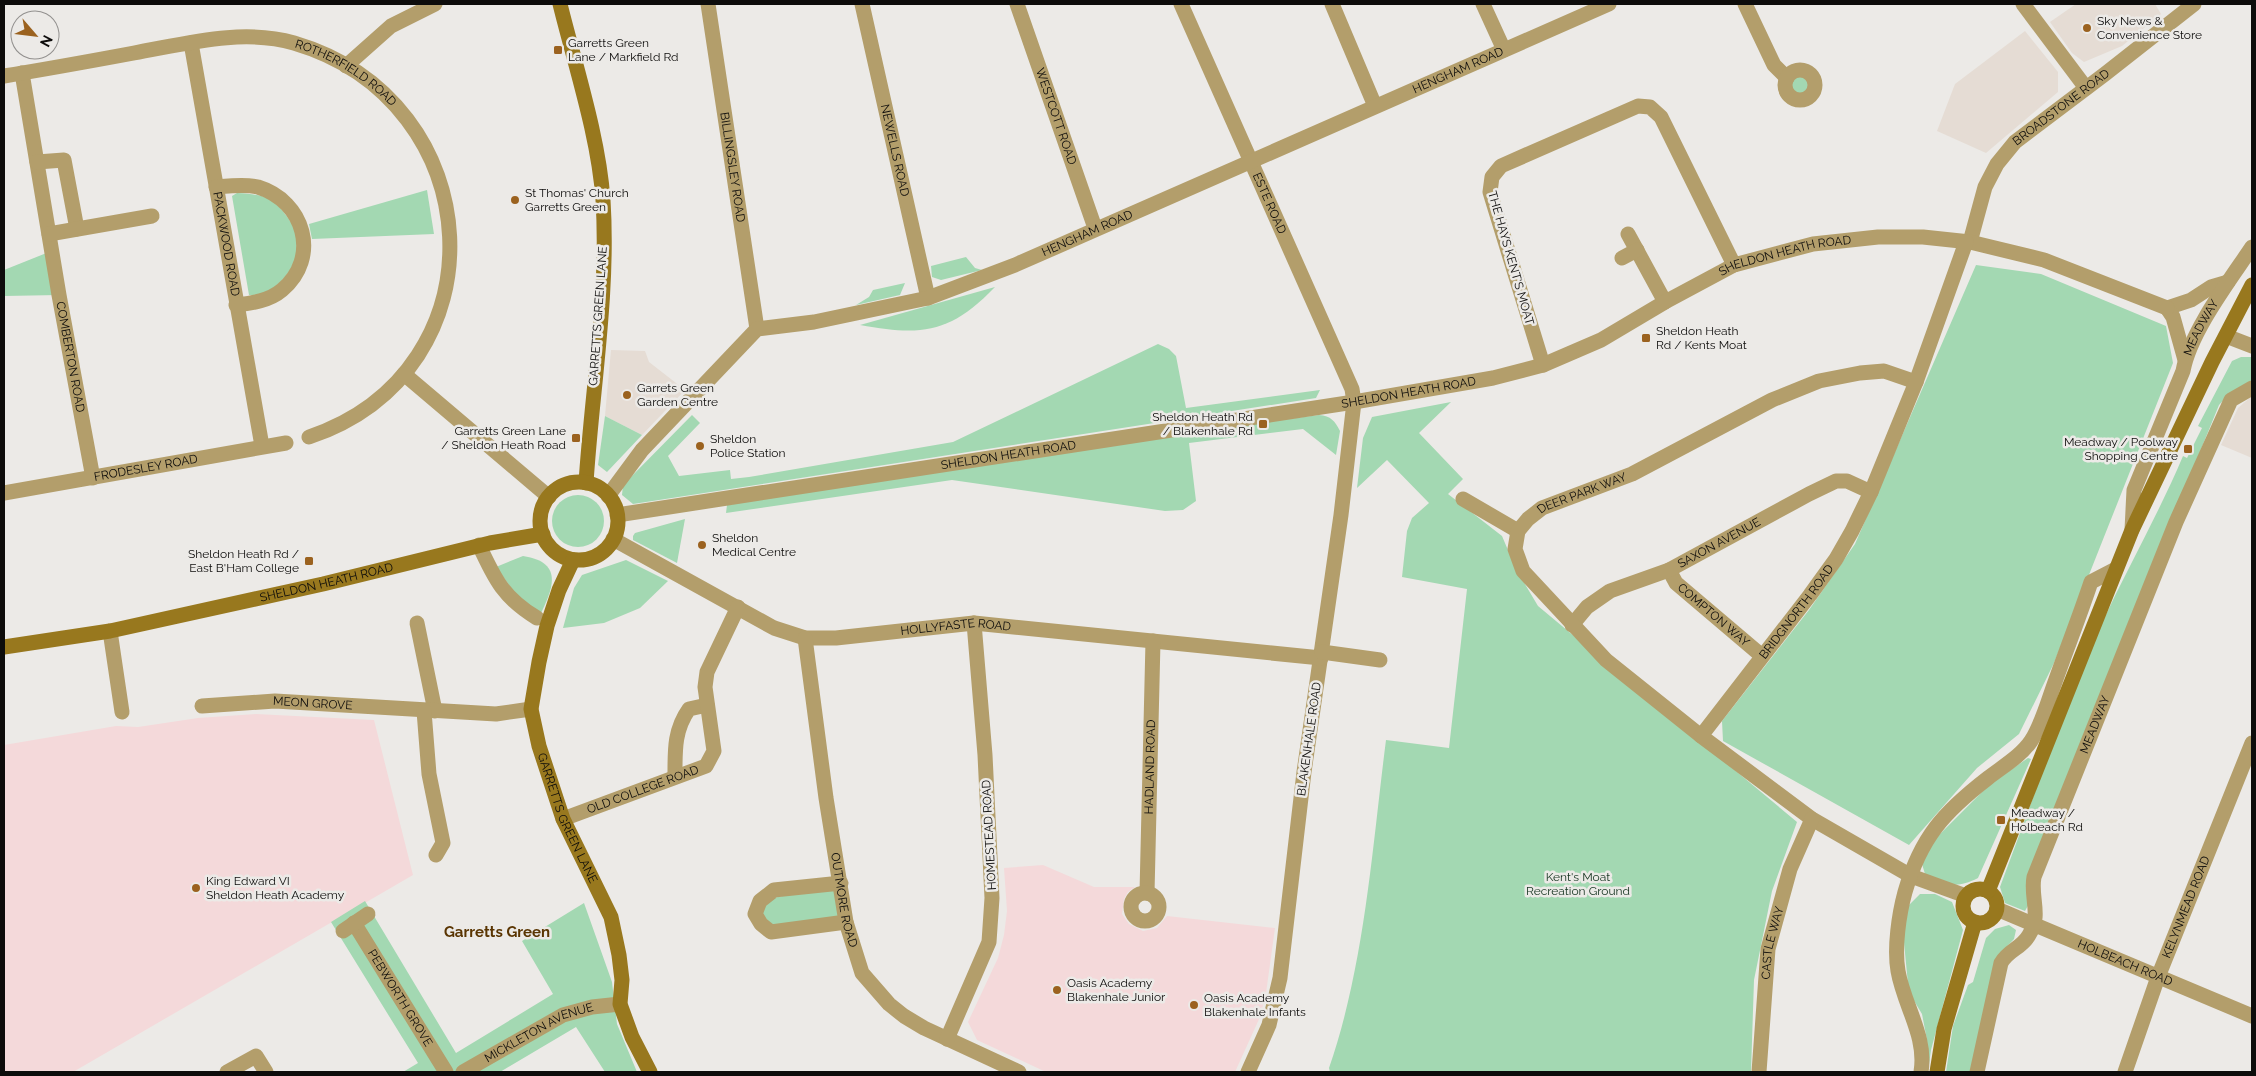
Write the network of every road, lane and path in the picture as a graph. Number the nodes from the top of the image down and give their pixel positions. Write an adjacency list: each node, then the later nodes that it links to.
1 (435, 4): 15 (street)
2 (560, 4): 53 (street, GARRETTS GREEN LANE)
3 (708, 4): 40 (street, BILLINGSLEY ROAD)
4 (862, 4): 36 (street, NEWELLS ROAD)
5 (1017, 4): 25 (street, WESTCOTT ROAD)
6 (1182, 4): 22 (street, ESTE ROAD)
7 (1332, 4): 20 (street)
8 (1483, 4): 14 (street)
9 (1609, 4): 14 (street, HENGHAM ROAD)
10 (1745, 4): 18 (street)
11 (2023, 4): 19 (street)
12 (2194, 4): 19 (street, BROADSTONE ROAD)
13 (191, 43): 15 (street, ROTHERFIELD ROAD); 16 (street, ROTHERFIELD ROAD); 23 (street, PACKWOOD ROAD)
14 (1504, 50): 20 (street, HENGHAM ROAD)
15 (346, 66): 45 (street, ROTHERFIELD ROAD)
16 (22, 73): 17 (street, ROTHERFIELD ROAD); 21 (street, COMBERTON ROAD)
17 (4, 76)
18 (1787, 78)
19 (2086, 88): 29 (street, BROADSTONE ROAD)
20 (1375, 106): 22 (street, HENGHAM ROAD)
21 (37, 162): 26 (street); 27 (street, COMBERTON ROAD)
22 (1250, 162): 25 (street, HENGHAM ROAD); 48 (street, ESTE ROAD)
23 (216, 187): 38 (street, PACKWOOD ROAD); 38 (street)
24 (152, 216): 26 (street)
25 (1095, 228): 36 (street, HENGHAM ROAD)
26 (77, 229): 27 (street)
27 (49, 234): 52 (street, COMBERTON ROAD)
28 (1628, 234): 31 (street)
29 (1968, 242): 33 (street, SHELDON HEATH ROAD); 39 (street, SHELDON HEATH ROAD); 46 (street, BRIDGNORTH ROAD)
30 (2252, 247): 34 (street, MEADWAY)
31 (1637, 250): 32 (street); 37 (street)
32 (1622, 258)
33 (1734, 265): 37 (street, SHELDON HEATH ROAD); 44 (street, THE HAYS KENT'S MOAT)
34 (2228, 282): 39 (street); 43 (street, MEADWAY)
35 (2252, 285): 41 (street, MEADWAY)
36 (928, 298): 40 (street, HENGHAM ROAD)
37 (1665, 302): 44 (street, SHELDON HEATH ROAD)
38 (236, 306): 51 (street, PACKWOOD ROAD)
39 (2167, 308): 43 (street)
40 (757, 329): 56 (street)
41 (2226, 336): 42 (street); 60 (street, MEADWAY)
42 (2252, 346)
43 (2185, 360): 60 (street, MEADWAY)
44 (1543, 365): 48 (street, SHELDON HEATH ROAD)
45 (404, 374): 49 (street, ROTHERFIELD ROAD); 57 (street)
46 (1916, 382): 54 (street, BRIDGNORTH ROAD); 61 (street, DEER PARK WAY)
47 (2252, 388): 100 (street, MEADWAY)
48 (1354, 402): 59 (street, SHELDON HEATH ROAD); 77 (street, BLAKENHALE ROAD)
49 (309, 437)
50 (286, 443): 51 (street, FRODESLEY ROAD)
51 (262, 446): 52 (street, FRODESLEY ROAD)
52 (93, 478): 55 (street, FRODESLEY ROAD)
53 (586, 483): 56 (street); 57 (street)
54 (1871, 492): 67 (street, SAXON AVENUE); 78 (street, BRIDGNORTH ROAD)
55 (4, 494)
56 (608, 496): 59 (street)
57 (549, 497): 62 (street)
58 (1463, 499): 61 (street)
59 (617, 515): 63 (street)
60 (2132, 530): 66 (street, MEADWAY)
61 (1518, 531): 72 (street)
62 (543, 534): 64 (street, SHELDON HEATH ROAD); 65 (street)
63 (614, 539): 65 (street); 68 (street, HOLLYFASTE ROAD)
64 (479, 545): 69 (street); 73 (street, SHELDON HEATH ROAD)
65 (574, 560): 82 (street, GARRETTS GREEN LANE)
66 (2116, 569): 91 (street); 93 (street, MEADWAY)
67 (1669, 570): 72 (street, SAXON AVENUE); 78 (street, COMPTON WAY)
68 (738, 608): 74 (street, HOLLYFASTE ROAD); 80 (street, OLD COLLEGE ROAD)
69 (537, 618)
70 (417, 623): 83 (street)
71 (974, 623): 74 (street, HOLLYFASTE ROAD); 75 (street, HOLLYFASTE ROAD); 104 (street, HOMESTEAD ROAD)
72 (1572, 625): 85 (street)
73 (110, 631): 76 (street, SHELDON HEATH ROAD); 84 (street)
74 (805, 638): 92 (street, OUTMORE ROAD)
75 (1153, 641): 77 (street, HOLLYFASTE ROAD); 94 (street, HADLAND ROAD)
76 (4, 647)
77 (1321, 655): 79 (street, HOLLYFASTE ROAD); 111 (street, BLAKENHALE ROAD)
78 (1762, 656): 85 (street, BRIDGNORTH ROAD)
79 (1380, 660)
80 (707, 705): 87 (street); 87 (street, OLD COLLEGE ROAD)
81 (202, 706): 83 (street, MEON GROVE)
82 (531, 709): 83 (street, MEON GROVE); 88 (street, GARRETTS GREEN LANE)
83 (430, 711): 90 (street)
84 (122, 712)
85 (1701, 736): 89 (street)
86 (2252, 743): 101 (street, KELYNMEAD ROAD)
87 (675, 776): 88 (street, OLD COLLEGE ROAD)
88 (563, 819): 102 (street, GARRETTS GREEN LANE)
89 (1812, 819): 91 (street); 112 (street, CASTLE WAY)
90 (444, 848)
91 (1911, 876): 95 (street); 113 (street)
92 (840, 883): 98 (street, OUTMORE ROAD); 98 (street)
93 (1988, 891): 95 (street); 96 (street)
94 (1147, 893)
95 (1966, 896): 99 (street)
96 (1997, 908): 99 (street); 100 (street, HOLBEACH ROAD)
97 (368, 914): 107 (street, PEBWORTH GROVE)
98 (846, 922): 104 (street, OUTMORE ROAD)
99 (1974, 922): 114 (street)
100 (2033, 925): 101 (street, HOLBEACH ROAD); 115 (street, MEADWAY)
101 (2158, 977): 103 (street, HOLBEACH ROAD); 116 (street, KELYNMEAD ROAD)
102 (620, 1004): 108 (street, MICKLETON AVENUE); 109 (street, GARRETTS GREEN LANE)
103 (2252, 1016)
104 (947, 1039): 110 (street, OUTMORE ROAD)
105 (227, 1072): 106 (street)
106 (266, 1072)
107 (446, 1072)
108 (463, 1072)
109 (650, 1072)
110 (1020, 1072)
111 (1248, 1072)
112 (1759, 1072)
113 (1921, 1072)
114 (1936, 1072)
115 (1977, 1072)
116 (2126, 1072)

